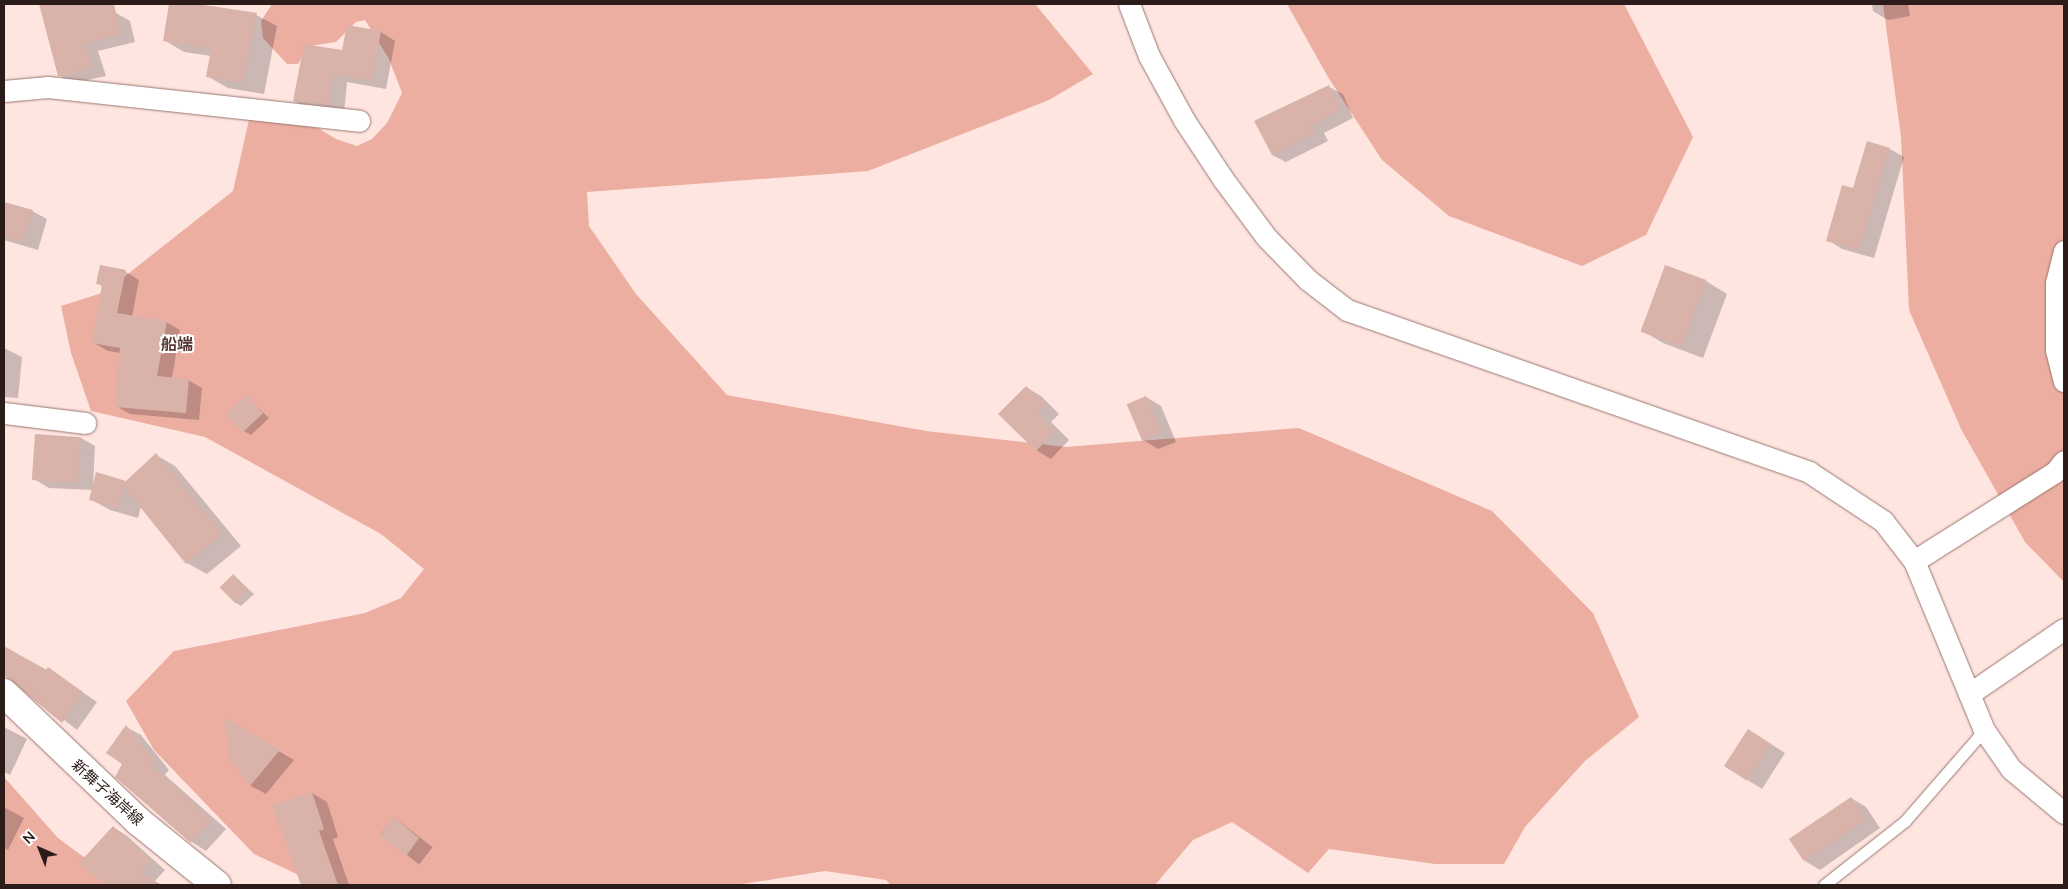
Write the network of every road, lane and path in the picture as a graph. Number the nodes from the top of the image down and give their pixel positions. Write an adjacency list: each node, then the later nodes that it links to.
1 (1128, 4): 9 (street)
2 (4, 91): 3 (street)
3 (359, 121)
4 (2064, 251): 5 (street)
5 (2064, 380)
6 (4, 413): 7 (street)
7 (85, 423)
8 (2061, 471): 9 (street)
9 (1914, 561): 12 (street)
10 (2064, 630): 12 (street)
11 (4, 693): 15 (main road, 新舞子海岸線)
12 (1969, 694): 13 (street)
13 (1984, 730): 14 (street); 16 (lane)
14 (2064, 813)
15 (217, 885)
16 (1824, 885)

